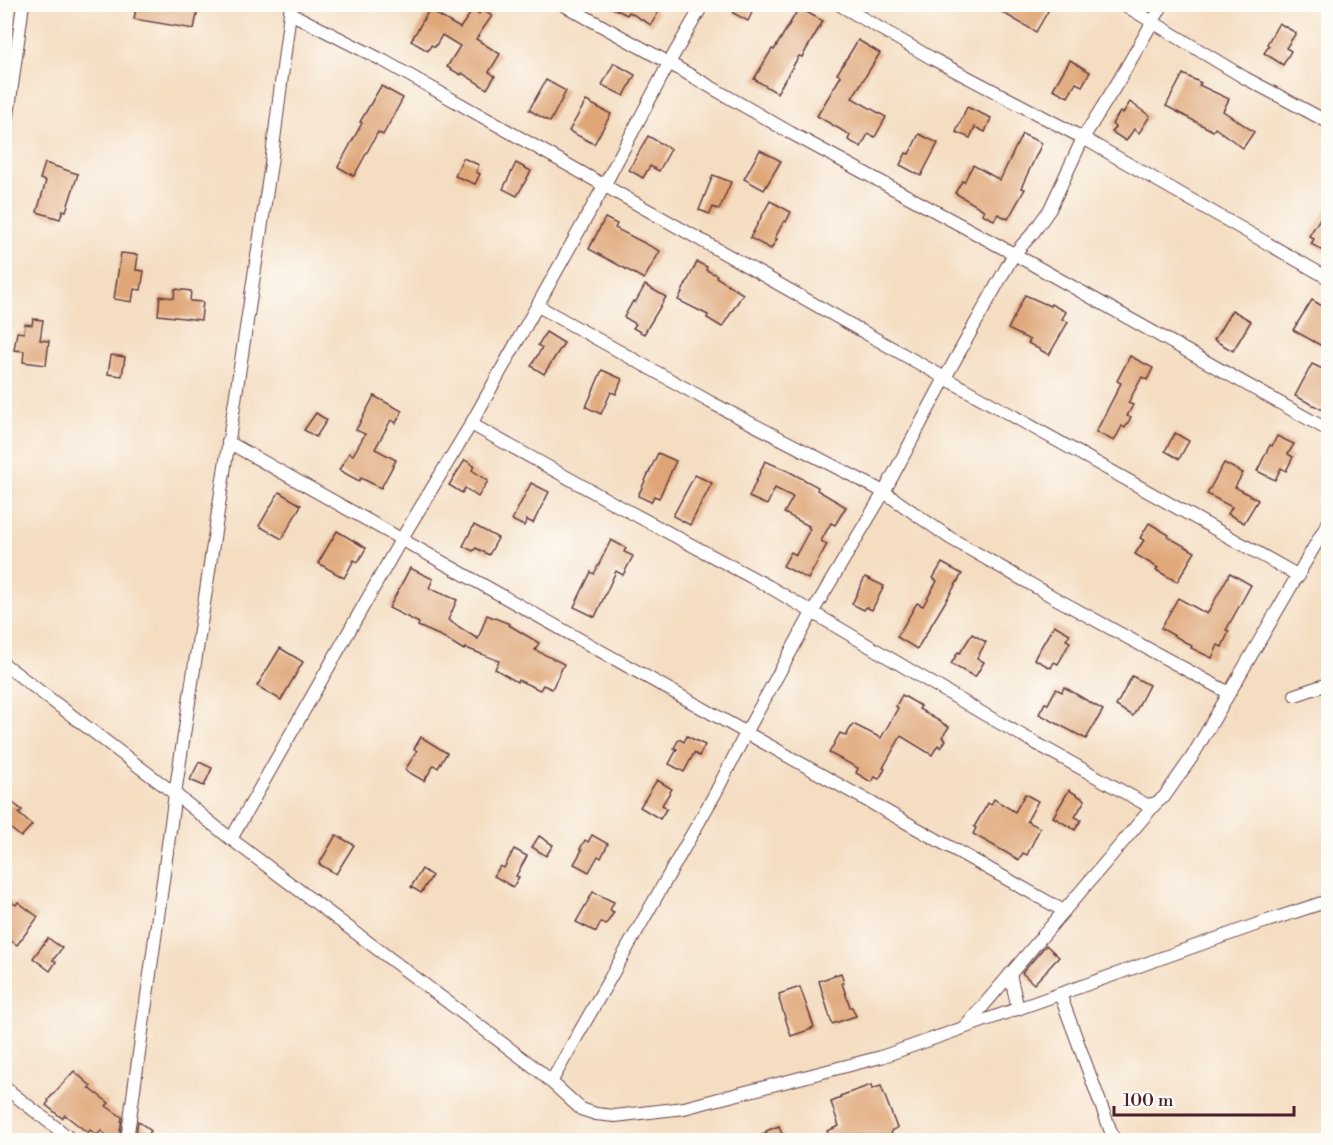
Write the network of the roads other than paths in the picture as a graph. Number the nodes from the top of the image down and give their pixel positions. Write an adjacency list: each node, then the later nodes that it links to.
1 (23, 4): 12 (street)
2 (562, 4): 9 (street)
3 (703, 4): 9 (street)
4 (837, 4): 11 (street)
5 (1123, 4): 8 (street)
6 (1163, 4): 8 (street)
7 (291, 9): 13 (street); 20 (street)
8 (1153, 22): 10 (street); 11 (street)
9 (669, 63): 13 (street); 14 (street)
10 (1329, 122)
11 (1083, 138): 14 (street); 15 (street)
12 (4, 145)
13 (604, 186): 16 (street); 17 (street)
14 (1014, 254): 17 (street); 19 (street)
15 (1329, 278)
16 (538, 306): 18 (street); 21 (street)
17 (945, 378): 21 (street); 24 (street)
18 (471, 423): 23 (street); 25 (street)
19 (1329, 430)
20 (228, 442): 23 (street); 31 (street)
21 (884, 492): 25 (street); 28 (street)
22 (1329, 523): 24 (street)
23 (402, 538): 30 (street); 33 (street)
24 (1299, 576): 28 (street)
25 (812, 613): 30 (street); 32 (street)
26 (4, 664): 31 (street)
27 (1329, 684): 29 (street)
28 (1229, 693): 32 (street)
29 (1295, 695)
30 (747, 731): 35 (street); 40 (street)
31 (175, 794): 33 (street); 43 (street)
32 (1156, 803): 35 (street)
33 (231, 839): 40 (street)
34 (1329, 901): 37 (street)
35 (1064, 911): 36 (street)
36 (1010, 974): 38 (street); 39 (street)
37 (1060, 994): 38 (street); 44 (street)
38 (1018, 1009): 39 (street)
39 (965, 1027): 40 (street)
40 (551, 1082)
41 (4, 1087): 42 (street)
42 (72, 1140)
43 (127, 1140)
44 (1114, 1140)

